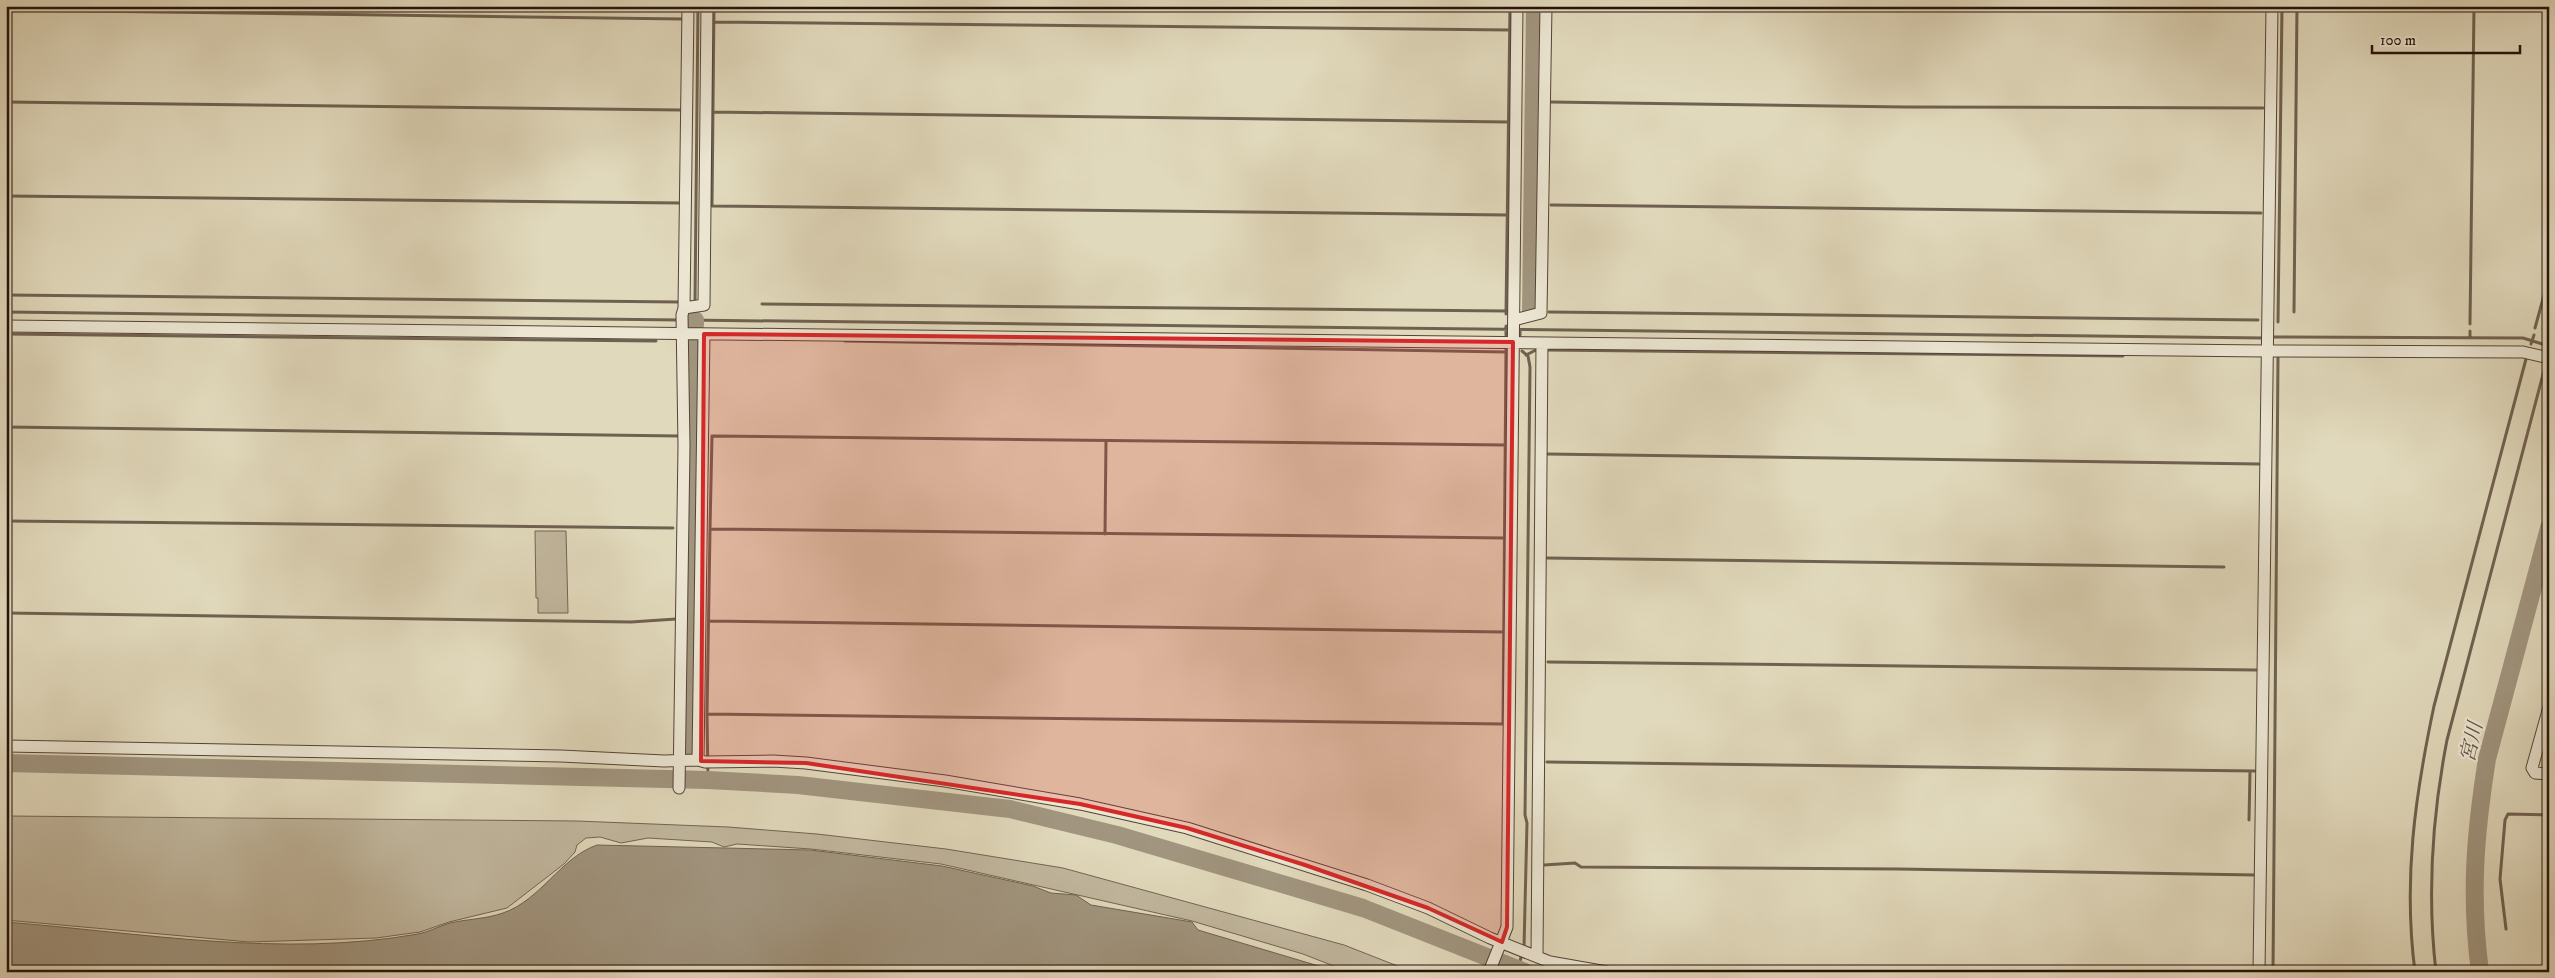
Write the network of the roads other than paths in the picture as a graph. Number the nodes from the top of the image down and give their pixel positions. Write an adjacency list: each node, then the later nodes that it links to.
1 (688, 6): 6 (street)
2 (707, 6): 6 (street)
3 (1517, 6): 8 (street)
4 (1546, 6): 8 (street)
5 (2272, 6): 10 (street)
6 (683, 320): 7 (street); 9 (street); 16 (street)
7 (6, 326)
8 (1514, 331): 9 (street); 11 (street); 19 (street)
9 (704, 334): 15 (street)
10 (2266, 342): 11 (street); 12 (street); 23 (street)
11 (1542, 343): 20 (street)
12 (2547, 357)
13 (2548, 711): 17 (street)
14 (6, 746): 16 (street)
15 (704, 761): 16 (street); 19 (street)
16 (679, 765): 18 (street)
17 (2549, 774)
18 (679, 788)
19 (1501, 944): 20 (street); 21 (street)
20 (1528, 953): 22 (street)
21 (1489, 971)
22 (1607, 972)
23 (2260, 972)

